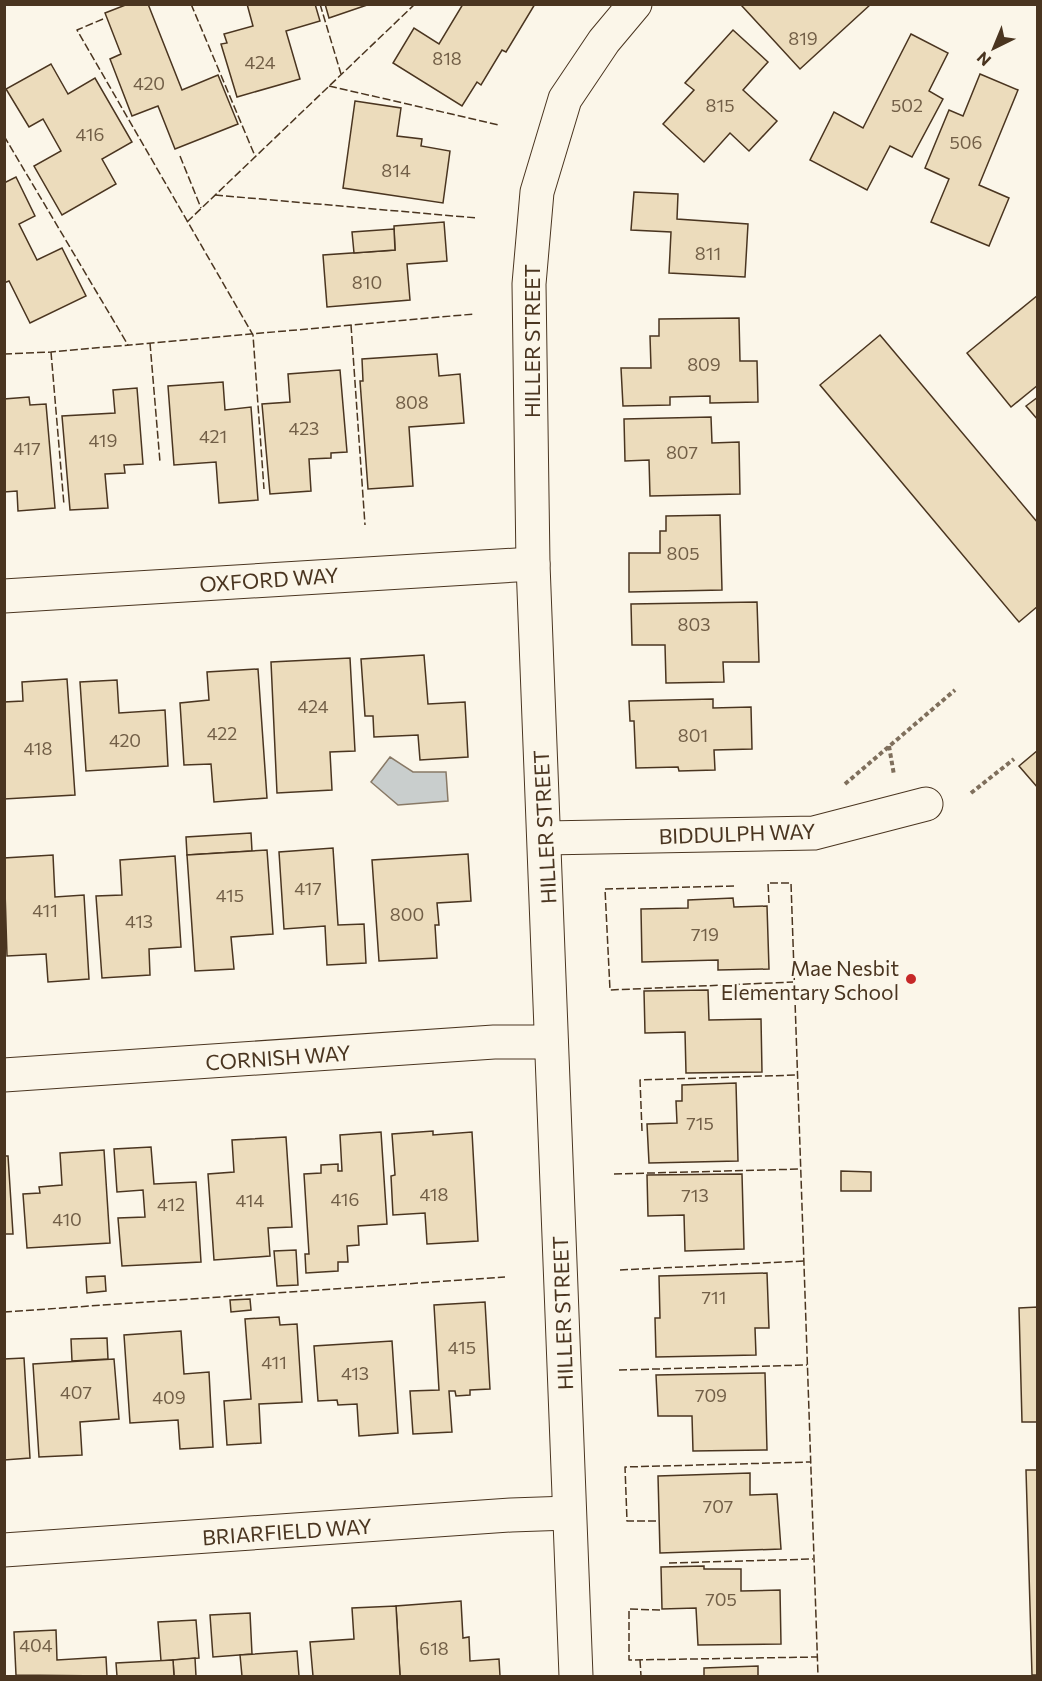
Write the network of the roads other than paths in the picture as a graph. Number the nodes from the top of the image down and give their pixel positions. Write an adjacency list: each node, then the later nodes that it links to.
1 (634, 4): 2 (street, HILLER STREET)
2 (533, 564): 3 (street, OXFORD WAY); 5 (street, HILLER STREET)
3 (4, 596)
4 (926, 804): 5 (street, BIDDULPH WAY)
5 (545, 838): 6 (street, HILLER STREET)
6 (551, 1042): 7 (street, CORNISH WAY); 8 (street, HILLER STREET)
7 (4, 1076)
8 (569, 1513): 9 (street, BRIARFIELD WAY); 10 (street, HILLER STREET)
9 (4, 1550)
10 (576, 1677)

